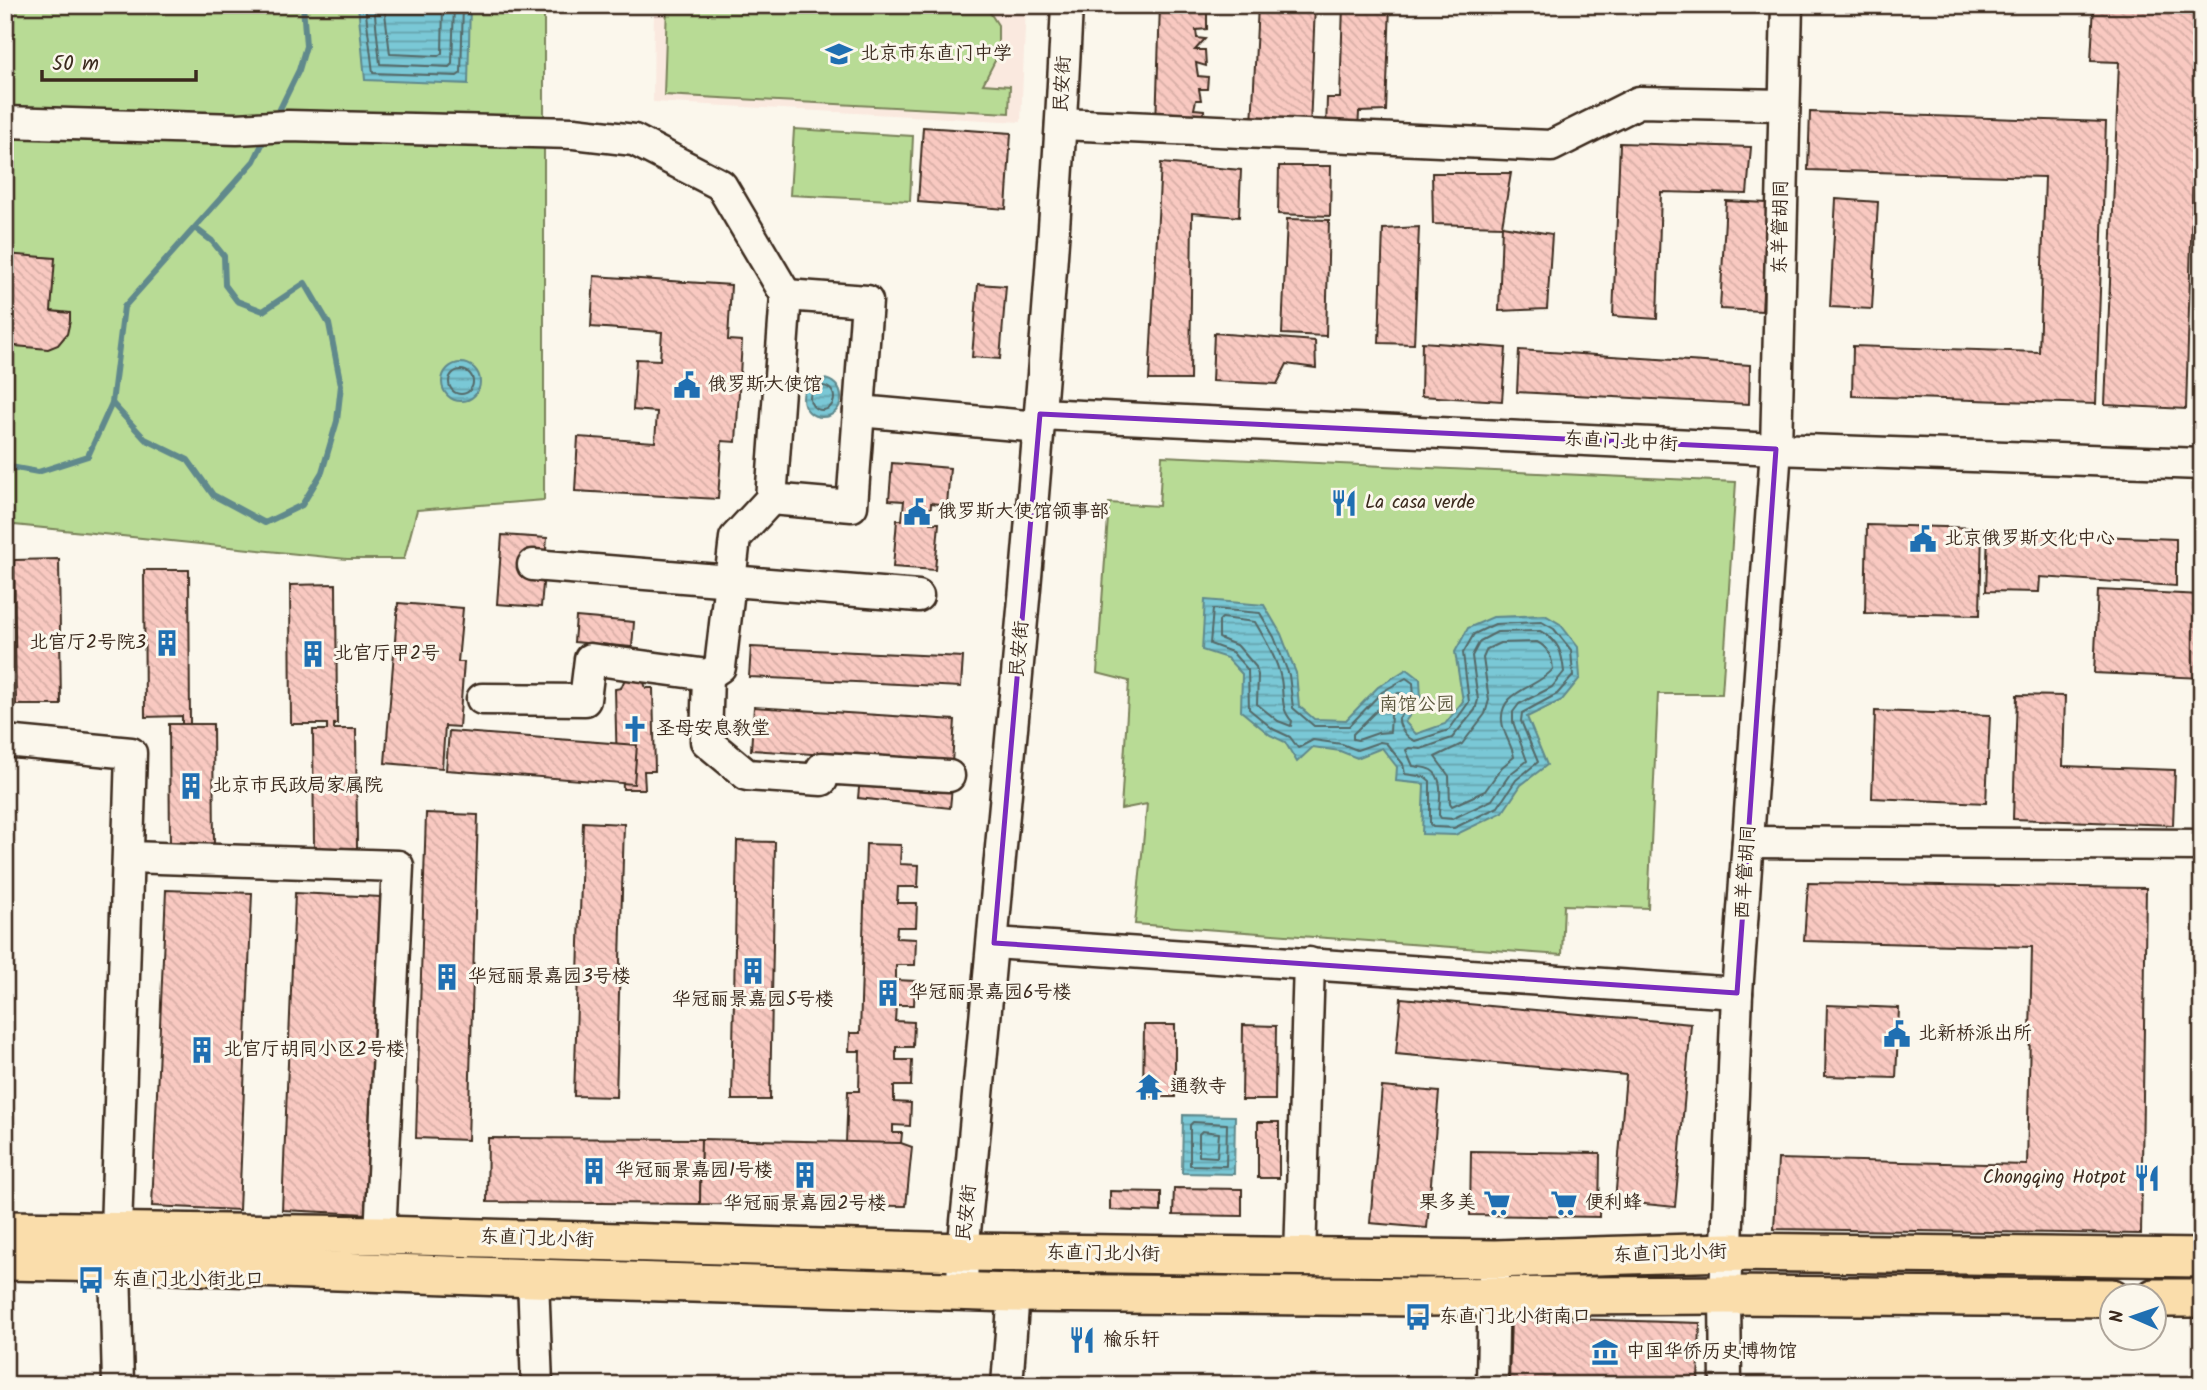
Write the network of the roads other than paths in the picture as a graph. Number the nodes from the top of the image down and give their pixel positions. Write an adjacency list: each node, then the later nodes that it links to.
1 (1067, 5): 5 (street, 民安街)
2 (1787, 5): 3 (street, 东羊管胡同)
3 (1784, 105): 5 (street); 9 (street, 东羊管胡同)
4 (5, 122): 6 (street)
5 (1061, 124): 8 (street, 民安街)
6 (786, 295): 7 (street); 11 (street)
7 (859, 411): 8 (street, 东直门北中街); 11 (street)
8 (1039, 421): 9 (street, 东直门北中街); 22 (street, 民安街)
9 (1776, 449): 10 (street, 东直门北中街); 19 (street, 西羊管胡同)
10 (2202, 464)
11 (771, 499): 13 (street)
12 (533, 565): 13 (street)
13 (730, 581): 14 (street); 15 (street)
14 (918, 596)
15 (708, 676): 16 (street); 18 (street)
16 (482, 699)
17 (5, 741): 21 (street)
18 (949, 776)
19 (1748, 842): 20 (street); 24 (street, 西羊管胡同)
20 (2202, 845)
21 (129, 857): 26 (street); 27 (street)
22 (994, 943): 23 (street); 28 (street, 民安街)
23 (1309, 963): 24 (street); 30 (street)
24 (1737, 993): 29 (street, 西羊管胡同)
25 (5, 1230): 27 (main road, 东直门北小街)
26 (380, 1234): 27 (main road, 东直门北小街); 28 (main road, 东直门北小街)
27 (115, 1247): 33 (main road, 东直门北小街); 34 (main road, 东直门北小街); 42 (street)
28 (963, 1252): 30 (main road, 东直门北小街); 35 (street, 民安街)
29 (1728, 1252): 31 (main road, 东直门北小街); 32 (main road, 东直门北小街); 37 (street, 西羊管胡同)
30 (1300, 1257): 32 (main road, 东直门北小街)
31 (2202, 1258)
32 (1495, 1259): 38 (street)
33 (5, 1261)
34 (533, 1278): 35 (main road, 东直门北小街); 43 (street)
35 (962, 1292): 36 (main road, 东直门北小街)
36 (1014, 1293): 38 (main road, 东直门北小街); 44 (street)
37 (1725, 1295): 38 (main road, 东直门北小街); 39 (main road, 东直门北小街); 46 (street, 西羊管胡同)
38 (1493, 1297): 45 (street)
39 (2098, 1298)
40 (2168, 1298): 41 (main road)
41 (2202, 1298)
42 (118, 1385)
43 (537, 1385)
44 (1007, 1385)
45 (1493, 1385)
46 (1726, 1385)

